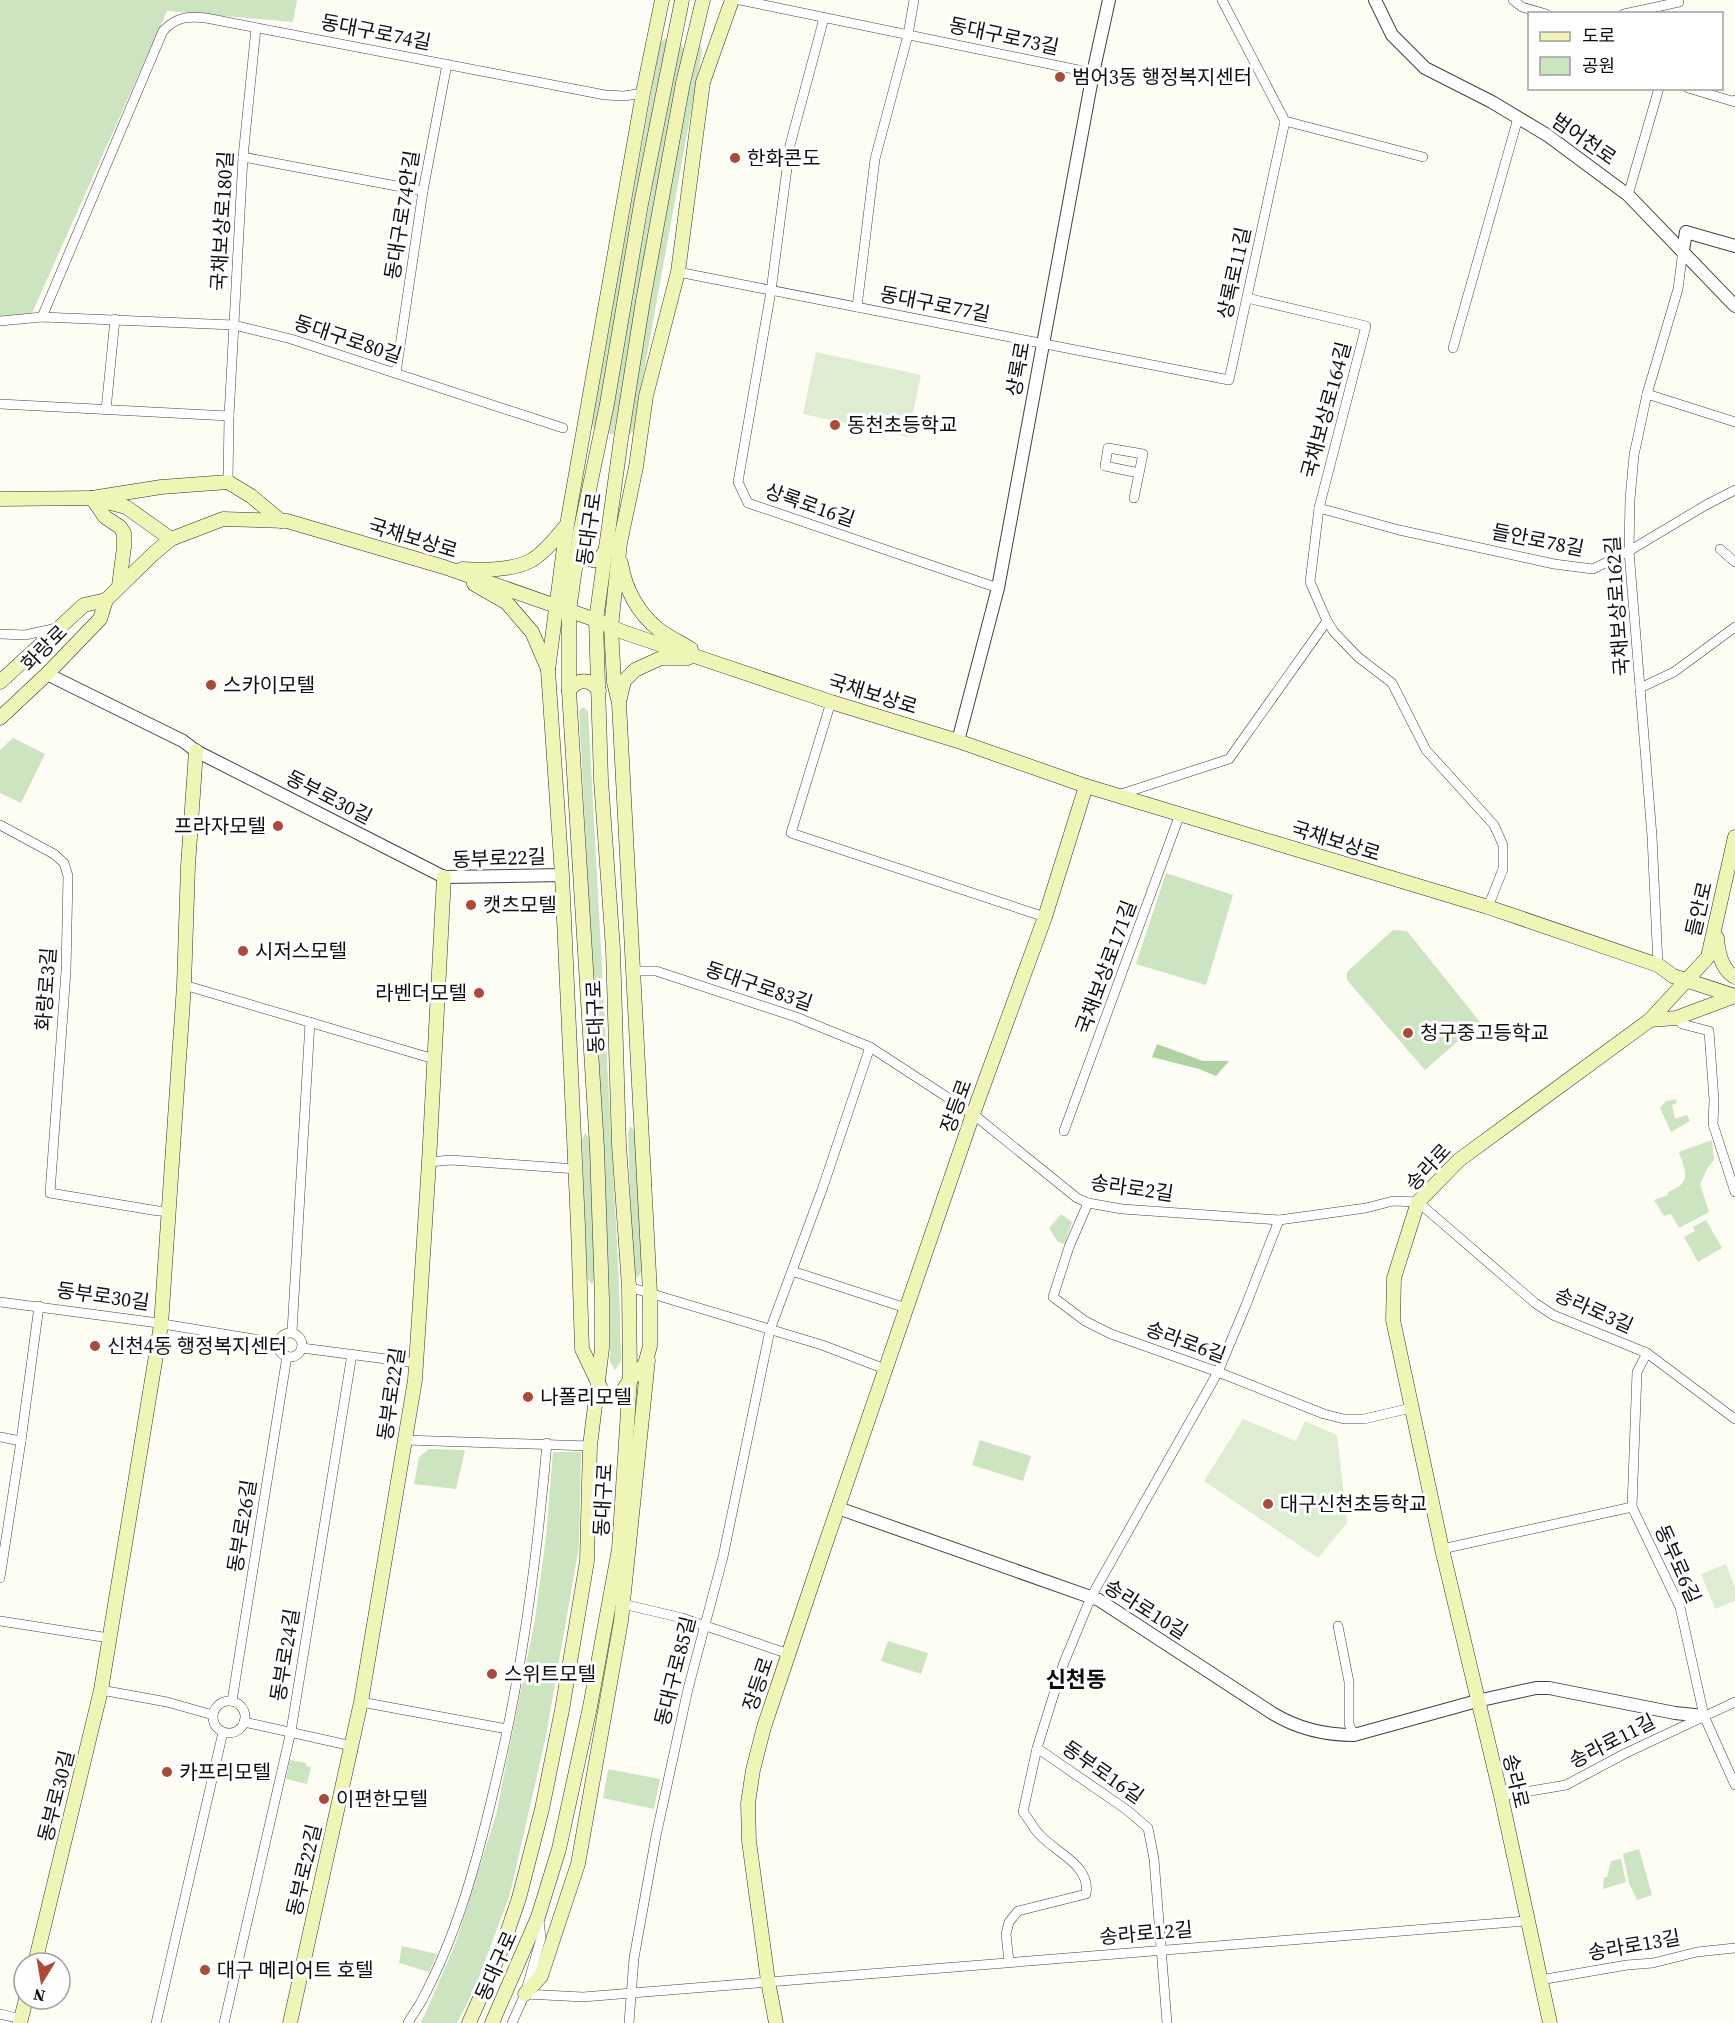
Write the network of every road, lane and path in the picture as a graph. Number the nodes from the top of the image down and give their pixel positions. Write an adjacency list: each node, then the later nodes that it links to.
1 (662, 0): 21 (main road, 동대구로)
2 (682, 0): 58 (main road, 동대구로)
3 (703, 0): 61 (main road, 동대구로)
4 (732, 0): 31 (main road)
5 (740, 0): 14 (street, 동대구로73길)
6 (914, 0): 16 (street)
7 (1222, 0): 24 (street)
8 (1375, 0): 23 (street, 범어천로)
9 (1513, 0): 12 (street)
10 (1111, 1): 18 (street, 상록로)
11 (1679, 1): 13 (street)
12 (1539, 12)
13 (1632, 12)
14 (824, 18): 16 (street, 동대구로73길); 32 (street)
15 (256, 28): 17 (street, 동대구로74길); 25 (street, 국채보상로180길); 36 (street, 동대구로74길)
16 (908, 35): 18 (street, 동대구로73길); 35 (street, 동대구로77길)
17 (447, 64): 21 (street, 동대구로74길); 27 (street, 동대구로74안길)
18 (1093, 73): 40 (street, 상록로)
19 (1658, 90): 28 (street)
20 (1695, 90): 22 (street)
21 (643, 93): 57 (main road, 동대구로)
22 (1735, 100)
23 (1518, 118): 28 (street, 범어천로); 41 (street)
24 (1285, 121): 26 (street); 33 (street, 상록로11길)
25 (243, 157): 27 (street); 39 (street, 국채보상로180길)
26 (1423, 157)
27 (423, 191): 42 (street, 동대구로74안길)
28 (1628, 195): 30 (street, 범어천로)
29 (1735, 246): 30 (street)
30 (1683, 250): 34 (street, 범어천로); 43 (street, 국채보상로162길)
31 (678, 272): 32 (street, 동대구로77길); 60 (main road)
32 (771, 291): 35 (street, 동대구로77길); 67 (street, 상록로16길)
33 (1247, 298): 40 (street, 상록로11길); 55 (street, 국채보상로164길)
34 (1735, 306)
35 (857, 307): 40 (street, 동대구로77길)
36 (42, 317): 37 (street, 동대구로80길); 38 (street, 동대구로80길)
37 (115, 319): 39 (street, 동대구로80길); 45 (street)
38 (0, 321)
39 (234, 325): 42 (street, 동대구로80길); 46 (street, 국채보상로180길)
40 (1042, 343): 67 (street, 상록로)
41 (1453, 348)
42 (396, 373): 48 (street, 동대구로80길)
43 (1647, 394): 47 (street); 63 (street, 국채보상로162길)
44 (0, 404): 45 (street)
45 (106, 410): 46 (street)
46 (229, 416): 50 (street, 국채보상로180길)
47 (1735, 422)
48 (563, 428)
49 (1139, 472): 53 (street)
50 (228, 482): 52 (main road); 56 (main road)
51 (1735, 490): 63 (street, 들안로78길)
52 (92, 498): 54 (main road); 59 (main road); 66 (main road)
53 (1134, 498)
54 (0, 499)
55 (1319, 508): 63 (street, 들안로78길); 71 (street, 국채보상로164길)
56 (281, 521): 59 (main road, 국채보상로); 65 (main road, 국채보상로)
57 (567, 525): 65 (main road); 69 (main road, 동대구로)
58 (580, 533): 61 (main road); 69 (main road, 동대구로)
59 (171, 540): 66 (main road, 화랑로)
60 (620, 543): 72 (main road); 76 (main road)
61 (606, 548): 70 (main road, 동대구로)
62 (1719, 549): 64 (street)
63 (1629, 551): 80 (street, 국채보상로162길)
64 (1735, 562)
65 (444, 567): 69 (main road, 국채보상로); 77 (main road)
66 (119, 586): 68 (main road, 화랑로)
67 (998, 588): 86 (street, 상록로)
68 (106, 600): 74 (main road, 화랑로); 78 (main road, 화랑로)
69 (562, 609): 70 (main road, 국채보상로); 77 (main road); 81 (main road, 동대구로)
70 (596, 620): 72 (main road, 국채보상로); 82 (main road, 동대구로)
71 (1327, 621): 89 (street); 95 (street, 국채보상로164길)
72 (611, 627): 76 (main road, 국채보상로); 84 (main road)
73 (1735, 627): 80 (street)
74 (59, 628): 75 (street); 79 (main road, 화랑로)
75 (0, 634)
76 (705, 659): 83 (main road, 국채보상로); 84 (main road)
77 (548, 670): 93 (main road)
78 (47, 674): 85 (main road, 화랑로); 87 (street, 동부로30길)
79 (0, 682)
80 (1641, 688): 98 (street, 국채보상로162길)
81 (568, 691): 82 (main road); 137 (main road, 동대구로)
82 (599, 691): 119 (main road, 동대구로)
83 (831, 702): 86 (main road, 국채보상로); 96 (street)
84 (618, 703): 99 (main road)
85 (0, 718)
86 (958, 741): 88 (main road, 국채보상로)
87 (196, 750): 94 (street, 동부로30길); 102 (main road, 동부로30길)
88 (1086, 786): 89 (main road, 국채보상로); 96 (main road, 장등로)
89 (1118, 795): 90 (main road, 국채보상로)
90 (1180, 814): 95 (main road, 국채보상로); 110 (street, 국채보상로171길)
91 (0, 825): 116 (street, 화랑로3길)
92 (1735, 837): 97 (main road, 들안로)
93 (562, 875): 94 (street, 동부로22길); 112 (main road)
94 (444, 877): 108 (main road, 동부로22길)
95 (1488, 907): 98 (main road, 국채보상로)
96 (1045, 917): 109 (main road, 장등로)
97 (1716, 926): 100 (main road); 101 (main road, 들안로)
98 (1658, 966): 101 (main road, 국채보상로)
99 (634, 970): 107 (street, 동대구로83길); 120 (main road)
100 (1735, 978)
101 (1686, 980): 103 (main road, 국채보상로); 105 (main road, 송라로)
102 (184, 985): 106 (street); 116 (main road, 동부로30길)
103 (1735, 996): 104 (main road)
104 (1676, 1018): 105 (main road); 113 (street)
105 (1650, 1020): 114 (main road, 송라로)
106 (310, 1022): 108 (street); 126 (street)
107 (870, 1047): 109 (street, 동대구로83길); 118 (street)
108 (434, 1059): 111 (main road, 동부로22길)
109 (973, 1114): 115 (street, 송라로2길); 123 (main road, 장등로)
110 (1064, 1131)
111 (429, 1162): 112 (street); 133 (main road, 동부로22길)
112 (576, 1169): 137 (main road)
113 (1735, 1192)
114 (1418, 1202): 117 (street, 송라로2길); 130 (street, 송라로3길); 138 (main road, 송라로)
115 (1088, 1203): 117 (street, 송라로2길); 135 (street, 송라로6길)
116 (169, 1211): 124 (main road, 동부로30길)
117 (1279, 1220): 135 (street)
118 (792, 1271): 123 (street); 125 (street, 동대구로85길)
119 (629, 1287): 120 (street); 136 (main road, 동대구로)
120 (650, 1293): 125 (street); 128 (main road)
121 (0, 1302): 122 (street, 동부로30길)
122 (39, 1306): 124 (street, 동부로30길); 142 (street)
123 (906, 1308): 134 (main road, 장등로)
124 (161, 1325): 127 (street); 154 (main road, 동부로30길)
125 (770, 1330): 134 (street); 152 (street, 동대구로85길)
126 (292, 1332): 127 (street); 129 (street)
127 (278, 1343): 132 (street)
128 (650, 1346): 136 (main road); 150 (main road)
129 (302, 1348): 131 (street); 132 (street)
130 (1647, 1353): 139 (street, 송라로3길); 145 (street, 동부로6길)
131 (352, 1354): 133 (street); 165 (street, 동부로24길)
132 (287, 1356): 157 (street, 동부로26길)
133 (417, 1363): 141 (main road, 동부로22길)
134 (885, 1369): 146 (main road, 장등로)
135 (1218, 1372): 138 (street, 송라로6길); 149 (street, 동부로16길)
136 (630, 1380): 137 (main road); 172 (main road, 동대구로)
137 (597, 1384): 144 (main road, 동대구로)
138 (1412, 1408): 147 (main road, 송라로)
139 (1735, 1419)
140 (0, 1437): 142 (street)
141 (405, 1440): 143 (street, 동대구로); 159 (main road, 동부로22길)
142 (21, 1441): 148 (street)
143 (547, 1443): 144 (street, 동대구로); 164 (street)
144 (590, 1446): 188 (main road, 동대구로)
145 (1632, 1507): 147 (street); 162 (street, 동부로6길)
146 (838, 1508): 149 (street, 송라로10길); 155 (main road, 장등로)
147 (1442, 1549): 158 (main road, 송라로)
148 (0, 1578)
149 (1091, 1597): 167 (street, 송라로10길); 169 (street, 동부로16길)
150 (623, 1604): 152 (street); 181 (main road)
151 (0, 1621): 154 (street)
152 (704, 1625): 155 (street); 180 (street, 동대구로85길)
153 (1338, 1626): 167 (street)
154 (109, 1638): 156 (main road, 동부로30길)
155 (789, 1654): 179 (main road, 장등로)
156 (101, 1690): 161 (street); 176 (main road, 동부로30길)
157 (232, 1701): 161 (street); 163 (street)
158 (1477, 1701): 162 (street, 송라로10길); 167 (street, 송라로10길); 171 (main road, 송라로)
159 (361, 1702): 164 (street); 168 (main road, 동부로22길)
160 (1735, 1702): 162 (street, 송라로11길)
161 (213, 1715): 166 (street)
162 (1704, 1716): 170 (street, 동부로6길); 171 (street, 송라로11길)
163 (244, 1722): 165 (street); 166 (street)
164 (507, 1729): 187 (street)
165 (291, 1731): 168 (street); 185 (street, 동부로24길)
166 (224, 1732): 184 (street)
167 (1354, 1735)
168 (352, 1746): 186 (main road, 동부로22길)
169 (1037, 1748): 175 (street, 동부로16길); 177 (street)
170 (1735, 1785)
171 (1501, 1796): 173 (main road, 송라로)
172 (538, 1917): 181 (street); 189 (main road, 동대구로)
173 (1526, 1921): 175 (street, 송라로12길); 178 (main road, 송라로)
174 (1735, 1948): 178 (street, 송라로13길)
175 (1160, 1950): 177 (street, 송라로12길); 193 (street, 동부로16길)
176 (38, 1951)
177 (1009, 1962): 179 (street, 송라로12길)
178 (1540, 1980): 194 (main road, 송라로)
179 (768, 1981): 180 (street, 송라로12길); 192 (main road, 장등로)
180 (632, 1993): 181 (street, 송라로12길); 191 (street, 동대구로85길)
181 (525, 1994): 190 (street)
182 (0, 2014): 183 (street)
183 (21, 2021)
184 (156, 2023)
185 (224, 2023)
186 (290, 2023)
187 (408, 2023)
188 (469, 2023)
189 (492, 2023)
190 (512, 2023)
191 (629, 2023)
192 (776, 2023)
193 (1167, 2023)
194 (1550, 2023)

